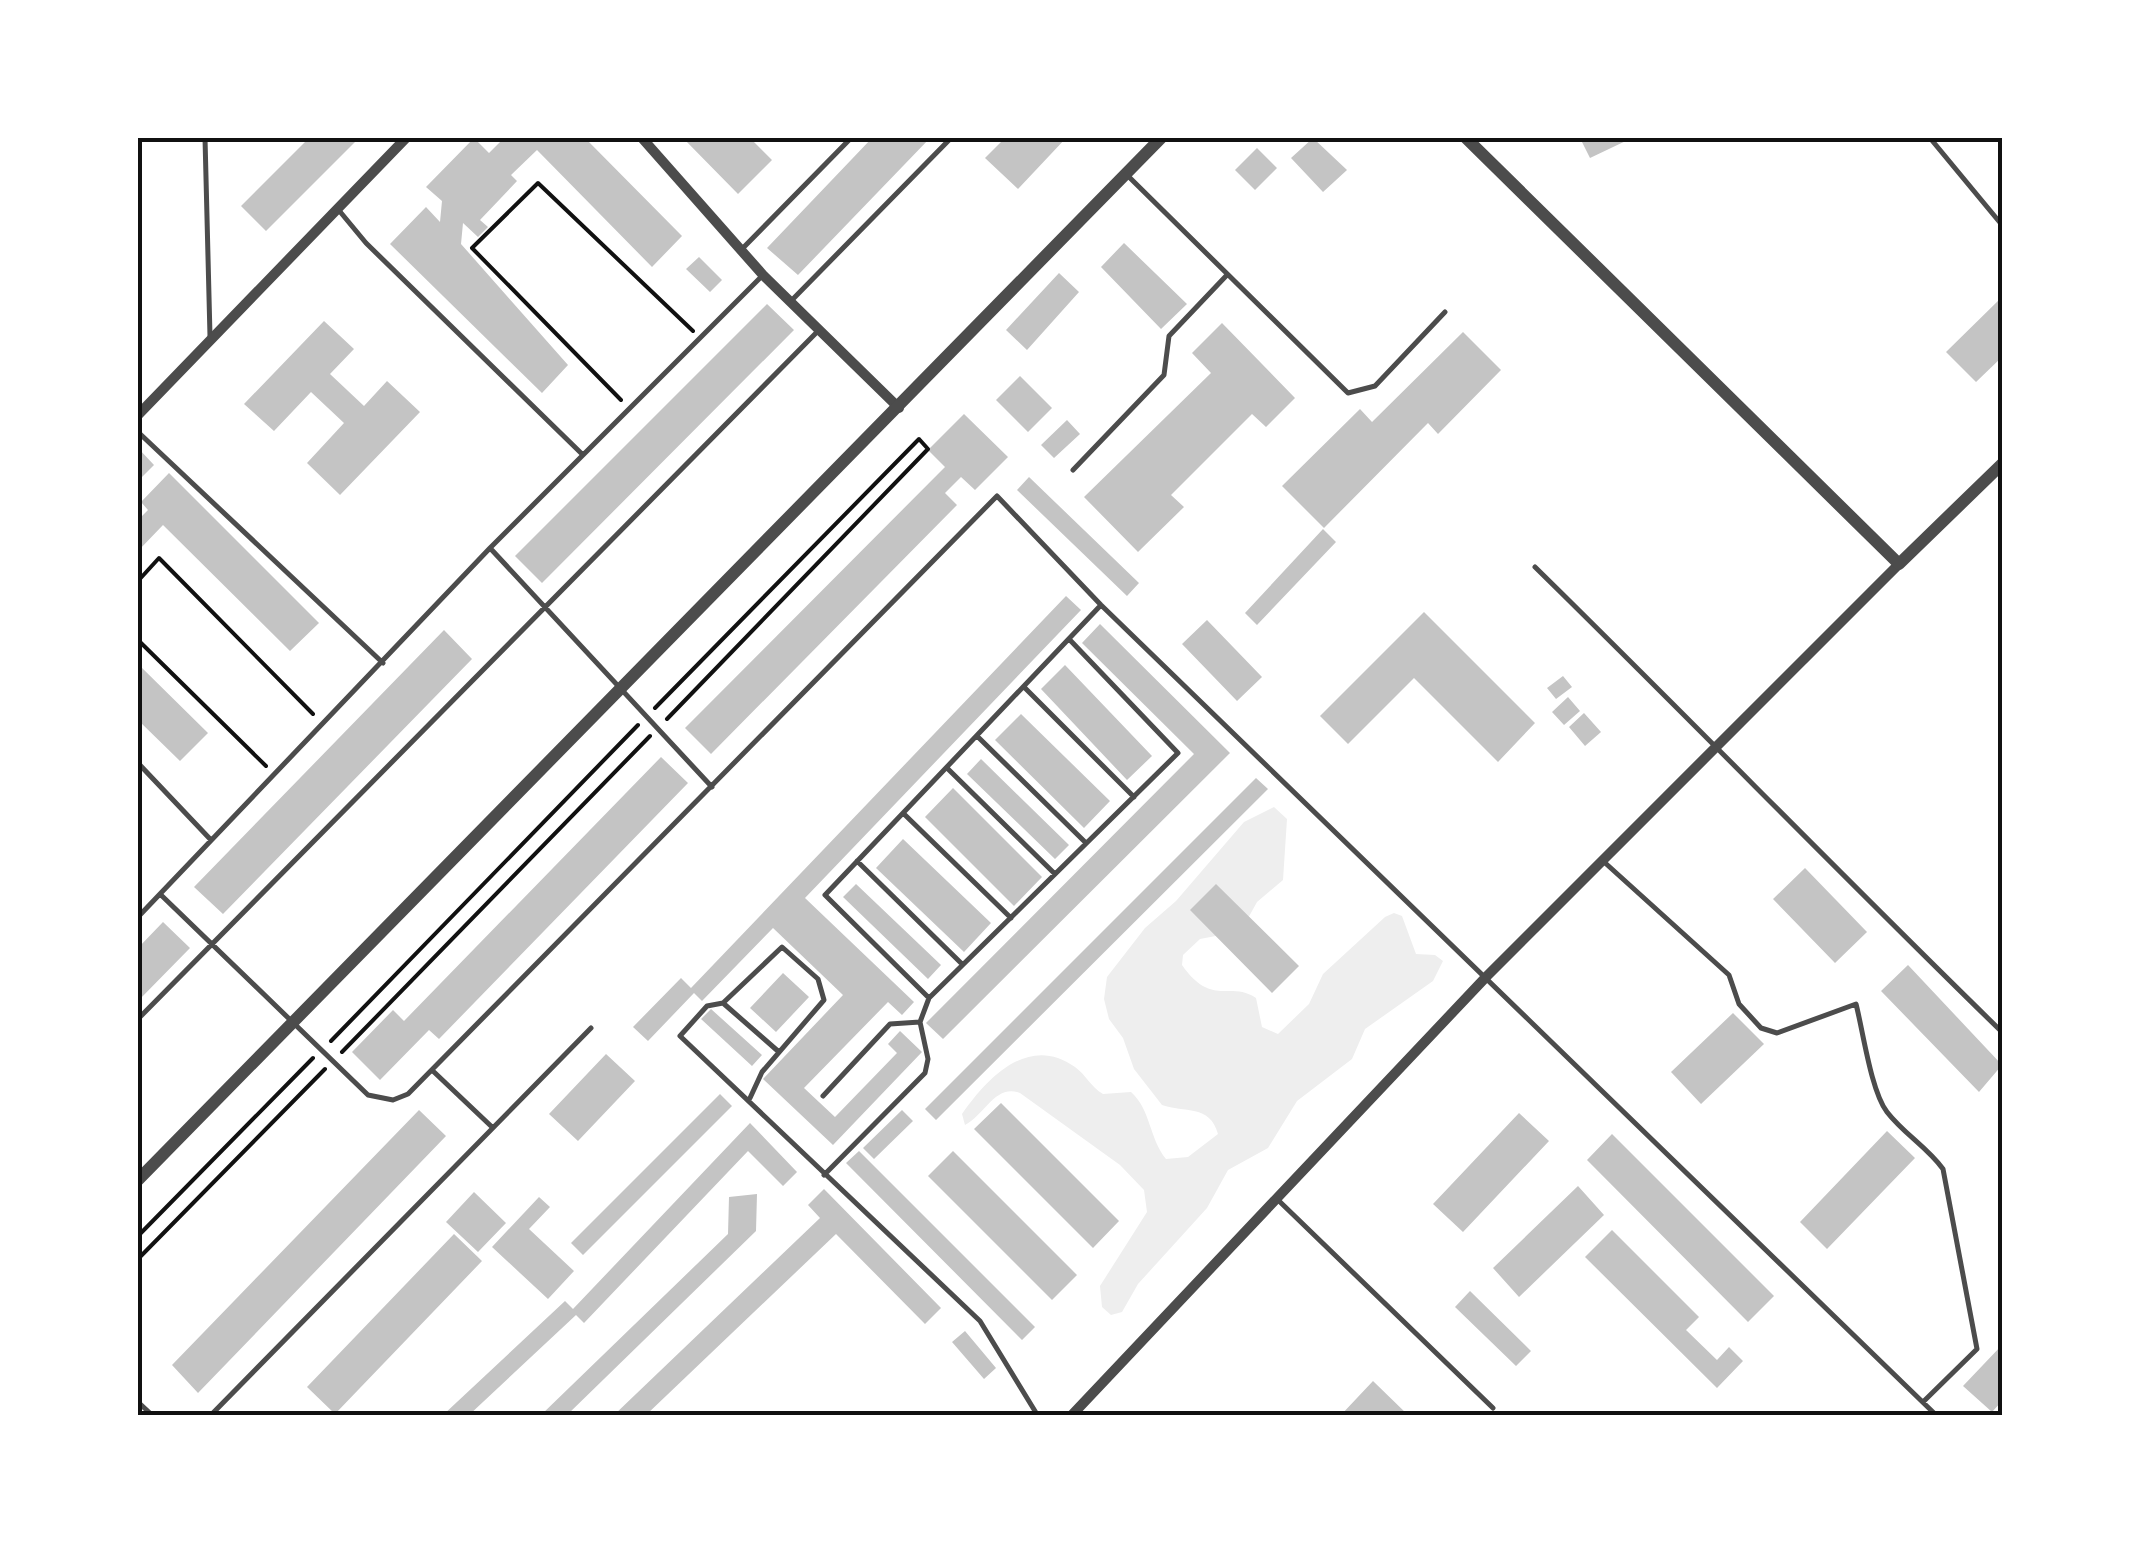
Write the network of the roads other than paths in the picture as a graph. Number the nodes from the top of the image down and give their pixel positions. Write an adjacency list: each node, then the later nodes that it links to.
1 (206, 138): 18 (lane)
2 (406, 138): 10 (street)
3 (642, 138): 12 (street)
4 (850, 138): 12 (lane)
5 (950, 138): 15 (lane)
6 (1161, 138): 9 (street)
7 (1466, 138): 26 (street)
8 (1930, 138): 11 (lane)
9 (1127, 175): 14 (lane); 19 (street)
10 (336, 207): 18 (street); 22 (lane)
11 (2002, 225)
12 (740, 250): 13 (street)
13 (762, 274): 15 (street); 22 (lane)
14 (1226, 276): 16 (lane); 24 (lane)
15 (791, 301): 17 (street)
16 (1446, 312)
17 (820, 329): 19 (street); 29 (lane)
18 (210, 340): 20 (street)
19 (899, 408): 33 (street)
20 (138, 414)
21 (138, 432): 31 (lane)
22 (582, 454): 25 (lane)
23 (2002, 464): 26 (street)
24 (1072, 470)
25 (490, 548): 29 (lane); 31 (lane)
26 (1900, 564): 35 (street)
27 (1536, 567): 35 (lane)
28 (1101, 605): 30 (lane); 38 (lane); 51 (lane)
29 (545, 607): 33 (lane); 49 (lane)
30 (1069, 639): 32 (lane); 39 (lane)
31 (383, 663): 41 (lane)
32 (1024, 687): 34 (lane); 39 (lane)
33 (622, 690): 38 (lane); 55 (street)
34 (976, 736): 37 (lane); 42 (lane)
35 (1716, 750): 43 (street); 58 (lane)
36 (138, 764): 41 (lane)
37 (946, 768): 40 (lane); 45 (lane)
38 (712, 788): 60 (lane)
39 (1134, 797): 42 (lane)
40 (903, 814): 44 (lane); 48 (lane)
41 (211, 840): 46 (lane)
42 (1086, 844): 45 (lane)
43 (1603, 860): 51 (street); 68 (lane)
44 (857, 862): 50 (lane); 52 (lane)
45 (1055, 874): 48 (lane)
46 (160, 894): 47 (lane); 49 (lane)
47 (138, 916)
48 (1010, 918): 50 (lane)
49 (212, 944): 54 (lane); 55 (lane)
50 (962, 965): 52 (lane)
51 (1486, 977): 66 (street); 68 (lane)
52 (929, 998): 56 (lane)
53 (723, 1003): 59 (lane); 59 (lane); 62 (lane)
54 (138, 1020)
55 (296, 1022): 60 (lane); 65 (street)
56 (920, 1022): 61 (lane); 64 (lane)
57 (591, 1028): 63 (lane)
58 (2002, 1032)
59 (779, 1052): 62 (lane)
60 (434, 1072): 63 (lane)
61 (823, 1096)
62 (750, 1098): 64 (lane)
63 (492, 1127): 71 (lane)
64 (824, 1174): 72 (lane)
65 (138, 1180)
66 (1275, 1197): 69 (lane); 73 (street)
67 (138, 1402): 70 (lane)
68 (1923, 1402): 74 (lane)
69 (1493, 1408)
70 (153, 1416)
71 (210, 1416)
72 (1038, 1416)
73 (1071, 1416)
74 (1937, 1416)

